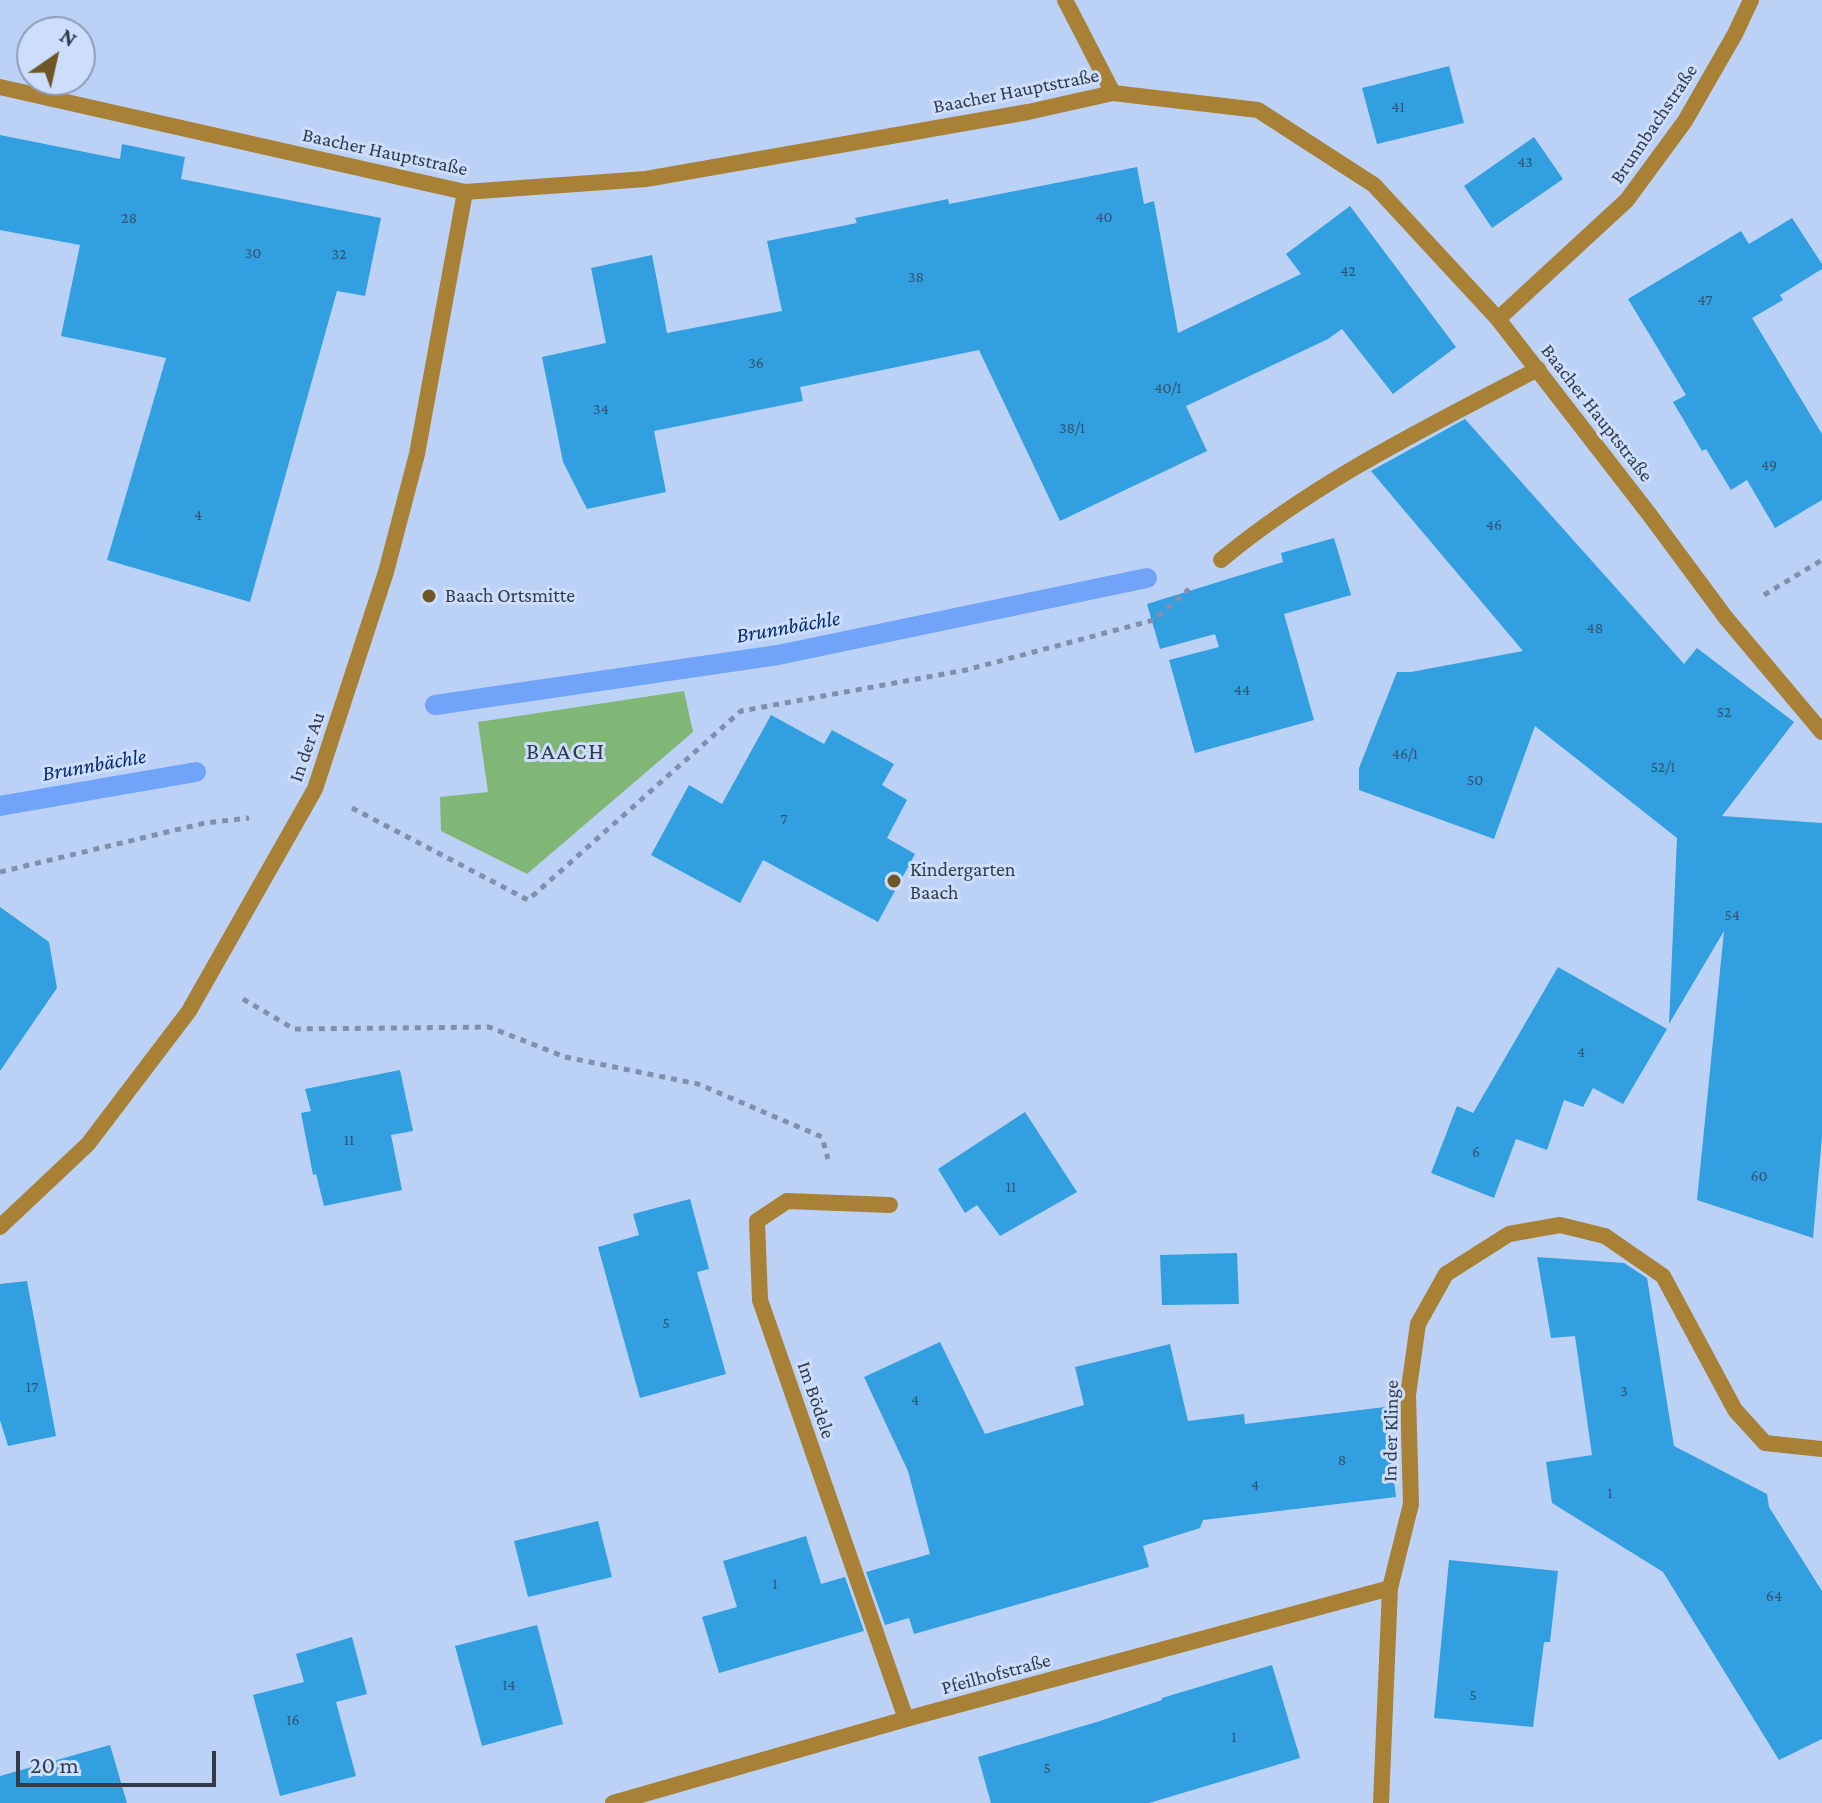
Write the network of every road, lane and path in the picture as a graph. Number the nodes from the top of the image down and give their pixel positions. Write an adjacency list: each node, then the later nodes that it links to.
1 (1065, 0): 4 (street)
2 (1751, 0): 6 (street, Brunnbachstraße)
3 (0, 87): 5 (street, Baacher Hauptstraße)
4 (1113, 93): 5 (street, Baacher Hauptstraße); 6 (street, Baacher Hauptstraße)
5 (465, 192): 12 (street, In der Au)
6 (1498, 319): 7 (street, Baacher Hauptstraße)
7 (1538, 369): 8 (street); 10 (street, Baacher Hauptstraße)
8 (1221, 560): 12 (path)
9 (1822, 560): 10 (path)
10 (1726, 618): 11 (street, Baacher Hauptstraße)
11 (1822, 732)
12 (315, 789): 13 (street, In der Au)
13 (304, 811): 14 (path); 15 (street, In der Au)
14 (0, 872)
15 (208, 978): 16 (path); 18 (street, In der Au)
16 (838, 1202): 17 (street, Im Bödele); 21 (street, Im Bödele)
17 (890, 1205)
18 (0, 1227)
19 (1822, 1449): 20 (street, In der Klinge)
20 (1390, 1588): 21 (street, Pfeilhofstraße); 23 (street, In der Klinge)
21 (906, 1719): 22 (street, Pfeilhofstraße)
22 (613, 1803)
23 (1381, 1803)

